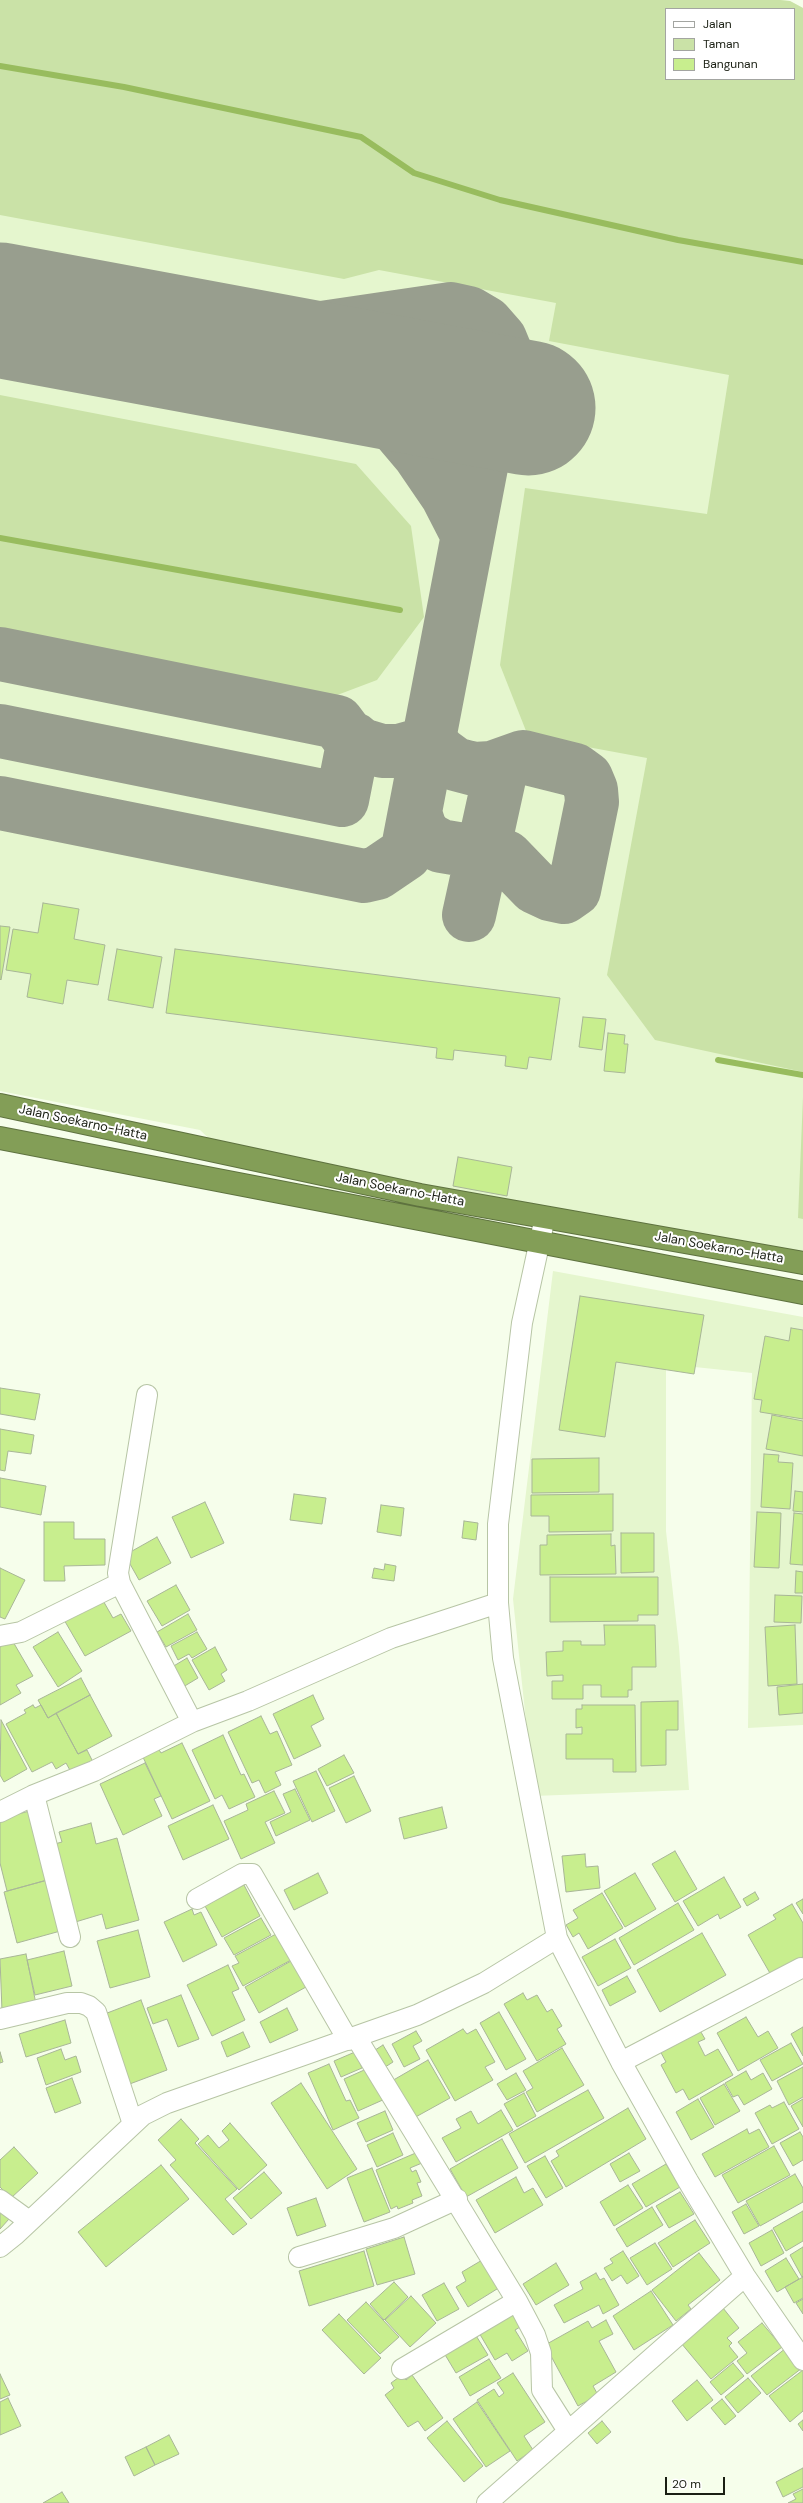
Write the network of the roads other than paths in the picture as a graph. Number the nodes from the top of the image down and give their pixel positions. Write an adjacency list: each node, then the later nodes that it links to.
1 (0, 1106): 3 (highway, Jalan Soekarno-Hatta)
2 (0, 1138): 4 (highway, Jalan Soekarno-Hatta)
3 (545, 1217): 4 (street); 5 (highway, Jalan Soekarno-Hatta)
4 (541, 1243): 6 (highway, Jalan Soekarno-Hatta); 9 (street)
5 (803, 1263)
6 (803, 1293)
7 (148, 1395): 8 (street)
8 (120, 1583): 10 (street); 11 (street)
9 (498, 1603): 11 (street); 16 (street)
10 (0, 1636)
11 (192, 1722): 12 (street)
12 (34, 1795): 13 (street); 15 (street)
13 (0, 1812)
14 (197, 1899): 19 (street)
15 (70, 1937)
16 (557, 1938): 19 (street); 20 (street)
17 (801, 1968): 20 (street)
18 (0, 2019): 21 (street)
19 (352, 2039): 21 (street); 22 (street)
20 (621, 2062): 27 (street)
21 (133, 2124): 24 (street)
22 (457, 2199): 26 (street); 28 (street)
23 (0, 2200): 24 (street)
24 (30, 2221): 25 (street)
25 (0, 2247)
26 (299, 2257)
27 (745, 2276): 29 (street); 31 (street)
28 (517, 2301): 30 (street); 31 (street)
29 (803, 2360)
30 (402, 2368)
31 (568, 2431): 32 (street)
32 (487, 2503)

